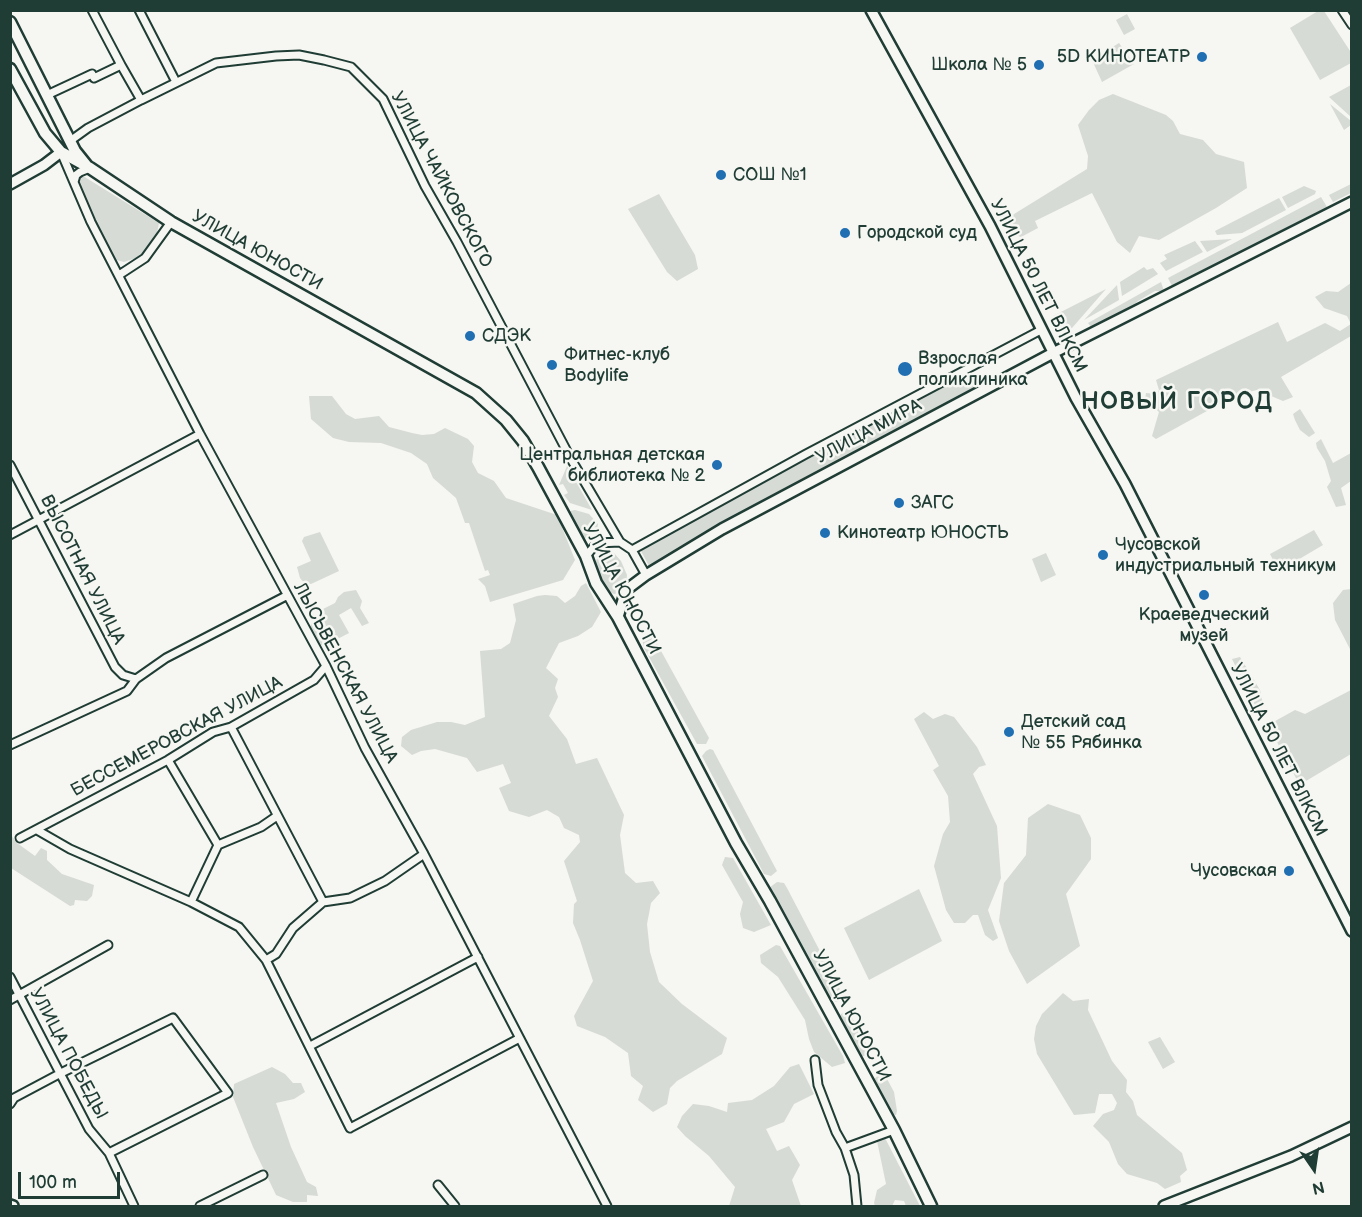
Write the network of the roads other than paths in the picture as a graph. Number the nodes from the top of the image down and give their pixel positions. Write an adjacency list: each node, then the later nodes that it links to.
1 (92, 10): 7 (street)
2 (139, 10): 9 (street)
3 (871, 10): 20 (street, УЛИЦА 50 ЛЕТ ВЛКСМ)
4 (1342, 10): 6 (street)
5 (10, 22): 10 (main road)
6 (1352, 25)
7 (121, 65): 10 (street); 11 (street)
8 (10, 69): 13 (main road, ЛЫСЬВЕНСКАЯ УЛИЦА)
9 (176, 82): 11 (street, УЛИЦА ЧАЙКОВСКОГО); 26 (street, УЛИЦА ЧАЙКОВСКОГО)
10 (47, 95): 12 (main road)
11 (141, 100): 12 (street, УЛИЦА ЧАЙКОВСКОГО)
12 (70, 141): 13 (main road); 14 (main road)
13 (61, 152): 14 (main road, ЛЫСЬВЕНСКАЯ УЛИЦА); 15 (street); 16 (street, ЛЫСЬВЕНСКАЯ УЛИЦА)
14 (90, 168): 16 (street); 18 (main road, УЛИЦА ЮНОСТИ)
15 (10, 184)
16 (74, 185): 19 (street, ЛЫСЬВЕНСКАЯ УЛИЦА)
17 (1352, 202): 21 (street, УЛИЦА МИРА)
18 (171, 222): 19 (street); 28 (main road, УЛИЦА ЮНОСТИ)
19 (118, 275): 22 (street, ЛЫСЬВЕНСКАЯ УЛИЦА)
20 (1041, 330): 21 (street, УЛИЦА 50 ЛЕТ ВЛКСМ); 27 (street, УЛИЦА МИРА)
21 (1053, 353): 29 (street, УЛИЦА МИРА); 44 (street, УЛИЦА 50 ЛЕТ ВЛКСМ)
22 (200, 434): 24 (street); 30 (street, ЛЫСЬВЕНСКАЯ УЛИЦА)
23 (10, 465): 24 (street, ВЫСОТНАЯ УЛИЦА)
24 (38, 520): 25 (street); 33 (street, ВЫСОТНАЯ УЛИЦА)
25 (10, 535)
26 (620, 542): 27 (street, УЛИЦА ЧАЙКОВСКОГО); 28 (street)
27 (632, 550): 29 (street, УЛИЦА ЧАЙКОВСКОГО)
28 (586, 556): 31 (main road, УЛИЦА ЮНОСТИ)
29 (645, 575): 31 (street, УЛИЦА МИРА)
30 (286, 596): 32 (street, ЛЫСЬВЕНСКАЯ УЛИЦА); 33 (street)
31 (618, 618): 57 (main road, УЛИЦА ЮНОСТИ)
32 (326, 666): 34 (street, БЕССЕМЕРОВСКАЯ УЛИЦА); 41 (street, ЛЫСЬВЕНСКАЯ УЛИЦА)
33 (136, 678): 35 (street)
34 (231, 727): 36 (street, БЕССЕМЕРОВСКАЯ УЛИЦА); 37 (street)
35 (10, 745)
36 (168, 760): 38 (street, БЕССЕМЕРОВСКАЯ УЛИЦА); 40 (street)
37 (277, 816): 40 (street); 43 (street)
38 (37, 830): 39 (street, БЕССЕМЕРОВСКАЯ УЛИЦА); 42 (street)
39 (20, 838)
40 (218, 845): 42 (street)
41 (424, 854): 43 (street); 46 (street, ЛЫСЬВЕНСКАЯ УЛИЦА)
42 (190, 902): 47 (street)
43 (323, 902): 47 (street)
44 (1352, 931)
45 (108, 945): 49 (street)
46 (478, 957): 51 (street, ЛЫСЬВЕНСКАЯ УЛИЦА); 52 (street)
47 (267, 960): 52 (street)
48 (10, 977): 49 (street, УЛИЦА ПОБЕДЫ)
49 (20, 995): 50 (street); 54 (street, УЛИЦА ПОБЕДЫ)
50 (10, 1000)
51 (518, 1039): 52 (street); 65 (street, ЛЫСЬВЕНСКАЯ УЛИЦА)
52 (310, 1046)
53 (815, 1060): 58 (street)
54 (61, 1073): 55 (street); 59 (street, УЛИЦА ПОБЕДЫ); 59 (street)
55 (10, 1104)
56 (1352, 1127): 68 (street)
57 (894, 1130): 58 (street); 67 (main road, УЛИЦА ЮНОСТИ)
58 (845, 1148): 66 (street)
59 (109, 1153): 62 (street, УЛИЦА ПОБЕДЫ)
60 (263, 1175): 63 (street)
61 (438, 1185): 64 (street)
62 (134, 1206)
63 (200, 1206)
64 (455, 1206)
65 (607, 1206)
66 (857, 1206)
67 (931, 1206)
68 (1164, 1206)

